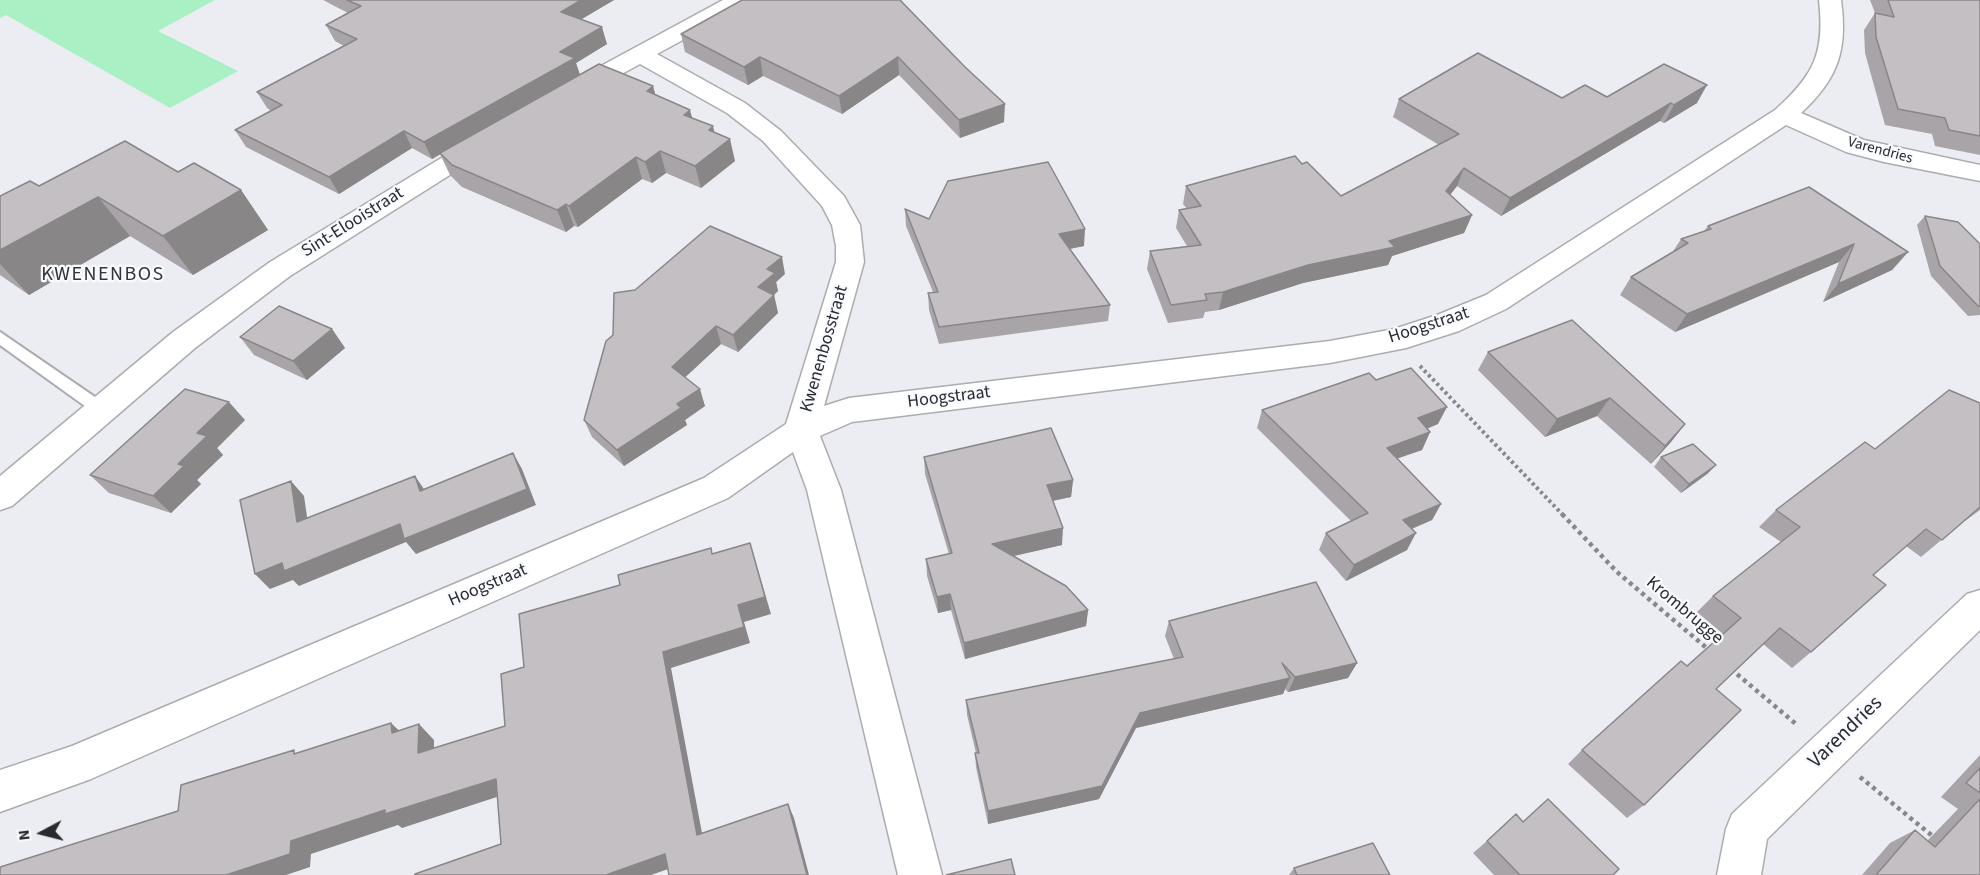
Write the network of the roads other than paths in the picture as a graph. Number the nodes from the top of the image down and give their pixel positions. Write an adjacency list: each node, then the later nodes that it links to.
1 (739, 0): 3 (street)
2 (1830, 0): 5 (street, Hoogstraat)
3 (639, 54): 4 (street); 10 (street, Kwenenbosstraat)
4 (549, 104)
5 (1784, 114): 7 (street, Varendries); 10 (street, Hoogstraat)
6 (509, 127): 9 (street, Sint-Elooistraat)
7 (1980, 172)
8 (0, 337): 9 (lane)
9 (102, 410): 11 (street, Sint-Elooistraat)
10 (801, 430): 13 (street, Hoogstraat); 14 (street, Kwenenbosstraat)
11 (0, 496)
12 (1980, 606): 15 (street, Varendries)
13 (0, 791)
14 (920, 875)
15 (1739, 875)

